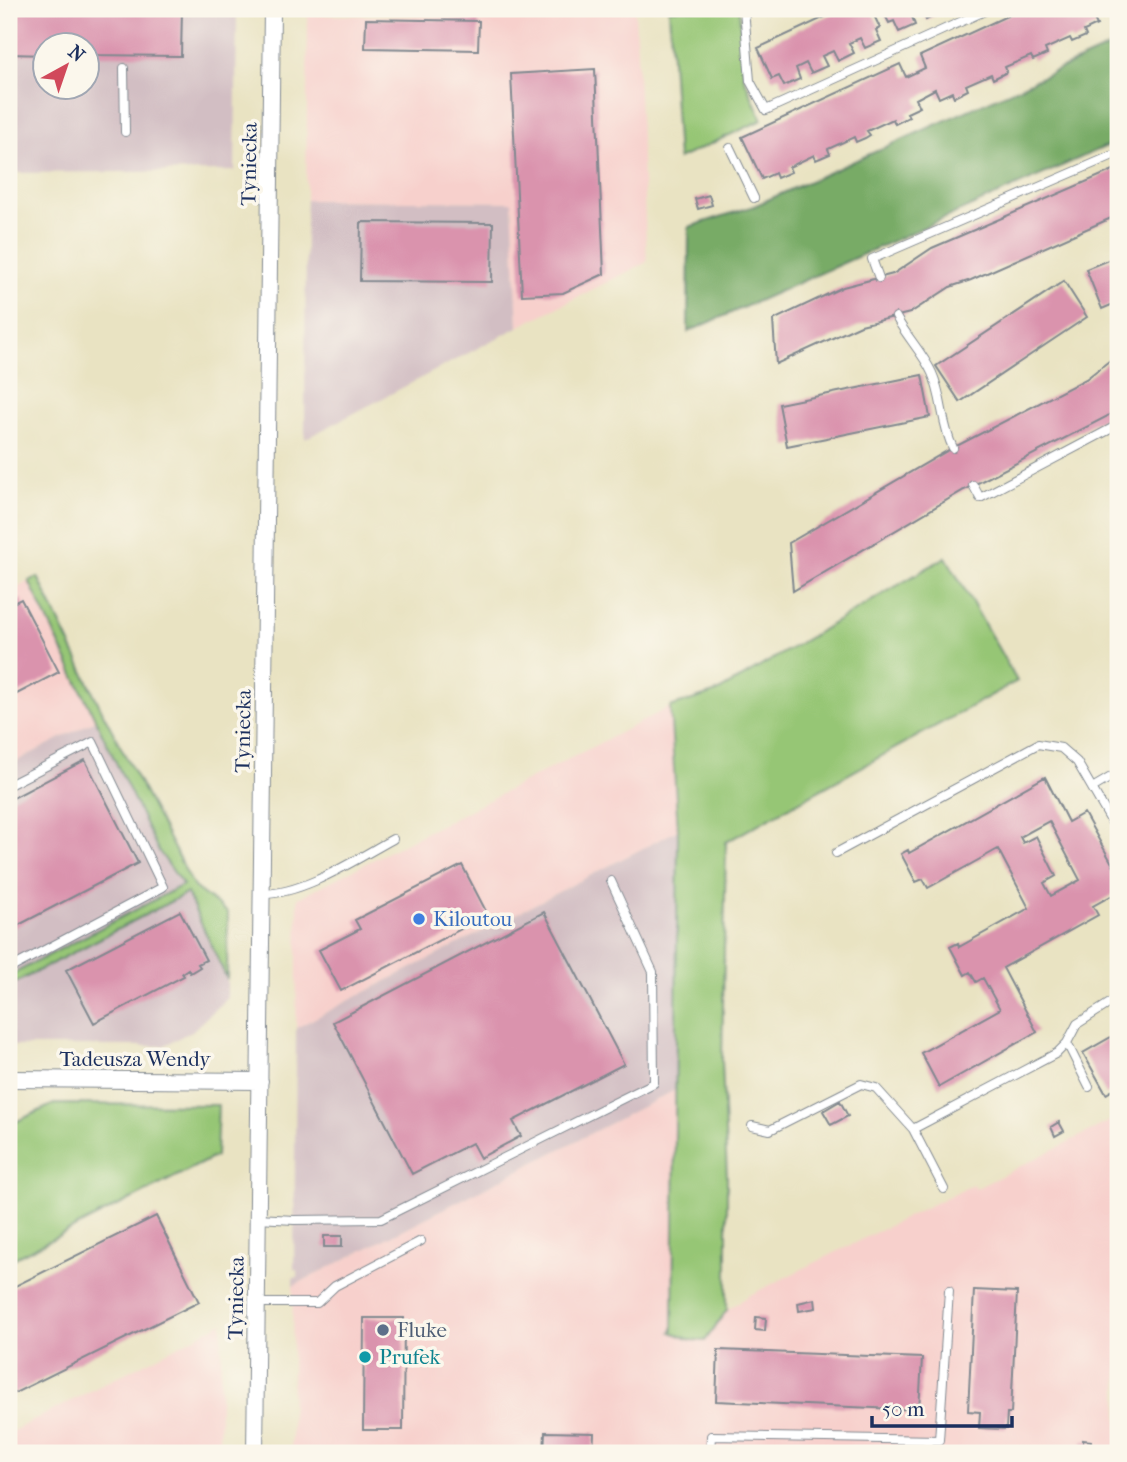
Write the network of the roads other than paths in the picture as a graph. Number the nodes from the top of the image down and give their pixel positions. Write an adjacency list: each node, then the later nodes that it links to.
1 (272, 9): 21 (street, Tyniecka)
2 (744, 9): 3 (lane)
3 (989, 9)
4 (124, 68): 5 (lane)
5 (125, 132)
6 (730, 148): 8 (lane)
7 (1118, 153): 9 (lane)
8 (754, 198)
9 (879, 278)
10 (896, 317): 12 (lane)
11 (1118, 425): 13 (lane)
12 (953, 447)
13 (973, 485)
14 (1116, 774): 16 (lane)
15 (9, 785): 22 (lane)
16 (1094, 787): 17 (lane); 19 (lane)
17 (1118, 833)
18 (393, 839): 21 (lane)
19 (836, 853)
20 (611, 881): 31 (lane)
21 (262, 894): 26 (street, Tyniecka)
22 (9, 969)
23 (1118, 998): 24 (lane)
24 (1067, 1043): 27 (lane); 29 (lane)
25 (9, 1079): 26 (street, Tadeusza Wendy)
26 (260, 1081): 31 (street, Tyniecka)
27 (1088, 1087)
28 (752, 1126): 29 (lane)
29 (913, 1129): 30 (lane)
30 (944, 1189)
31 (258, 1218): 34 (street, Tyniecka)
32 (421, 1241): 34 (lane)
33 (949, 1291): 35 (lane)
34 (257, 1303): 36 (street, Tyniecka)
35 (928, 1440): 37 (lane); 38 (lane)
36 (256, 1453)
37 (710, 1453)
38 (927, 1453)

